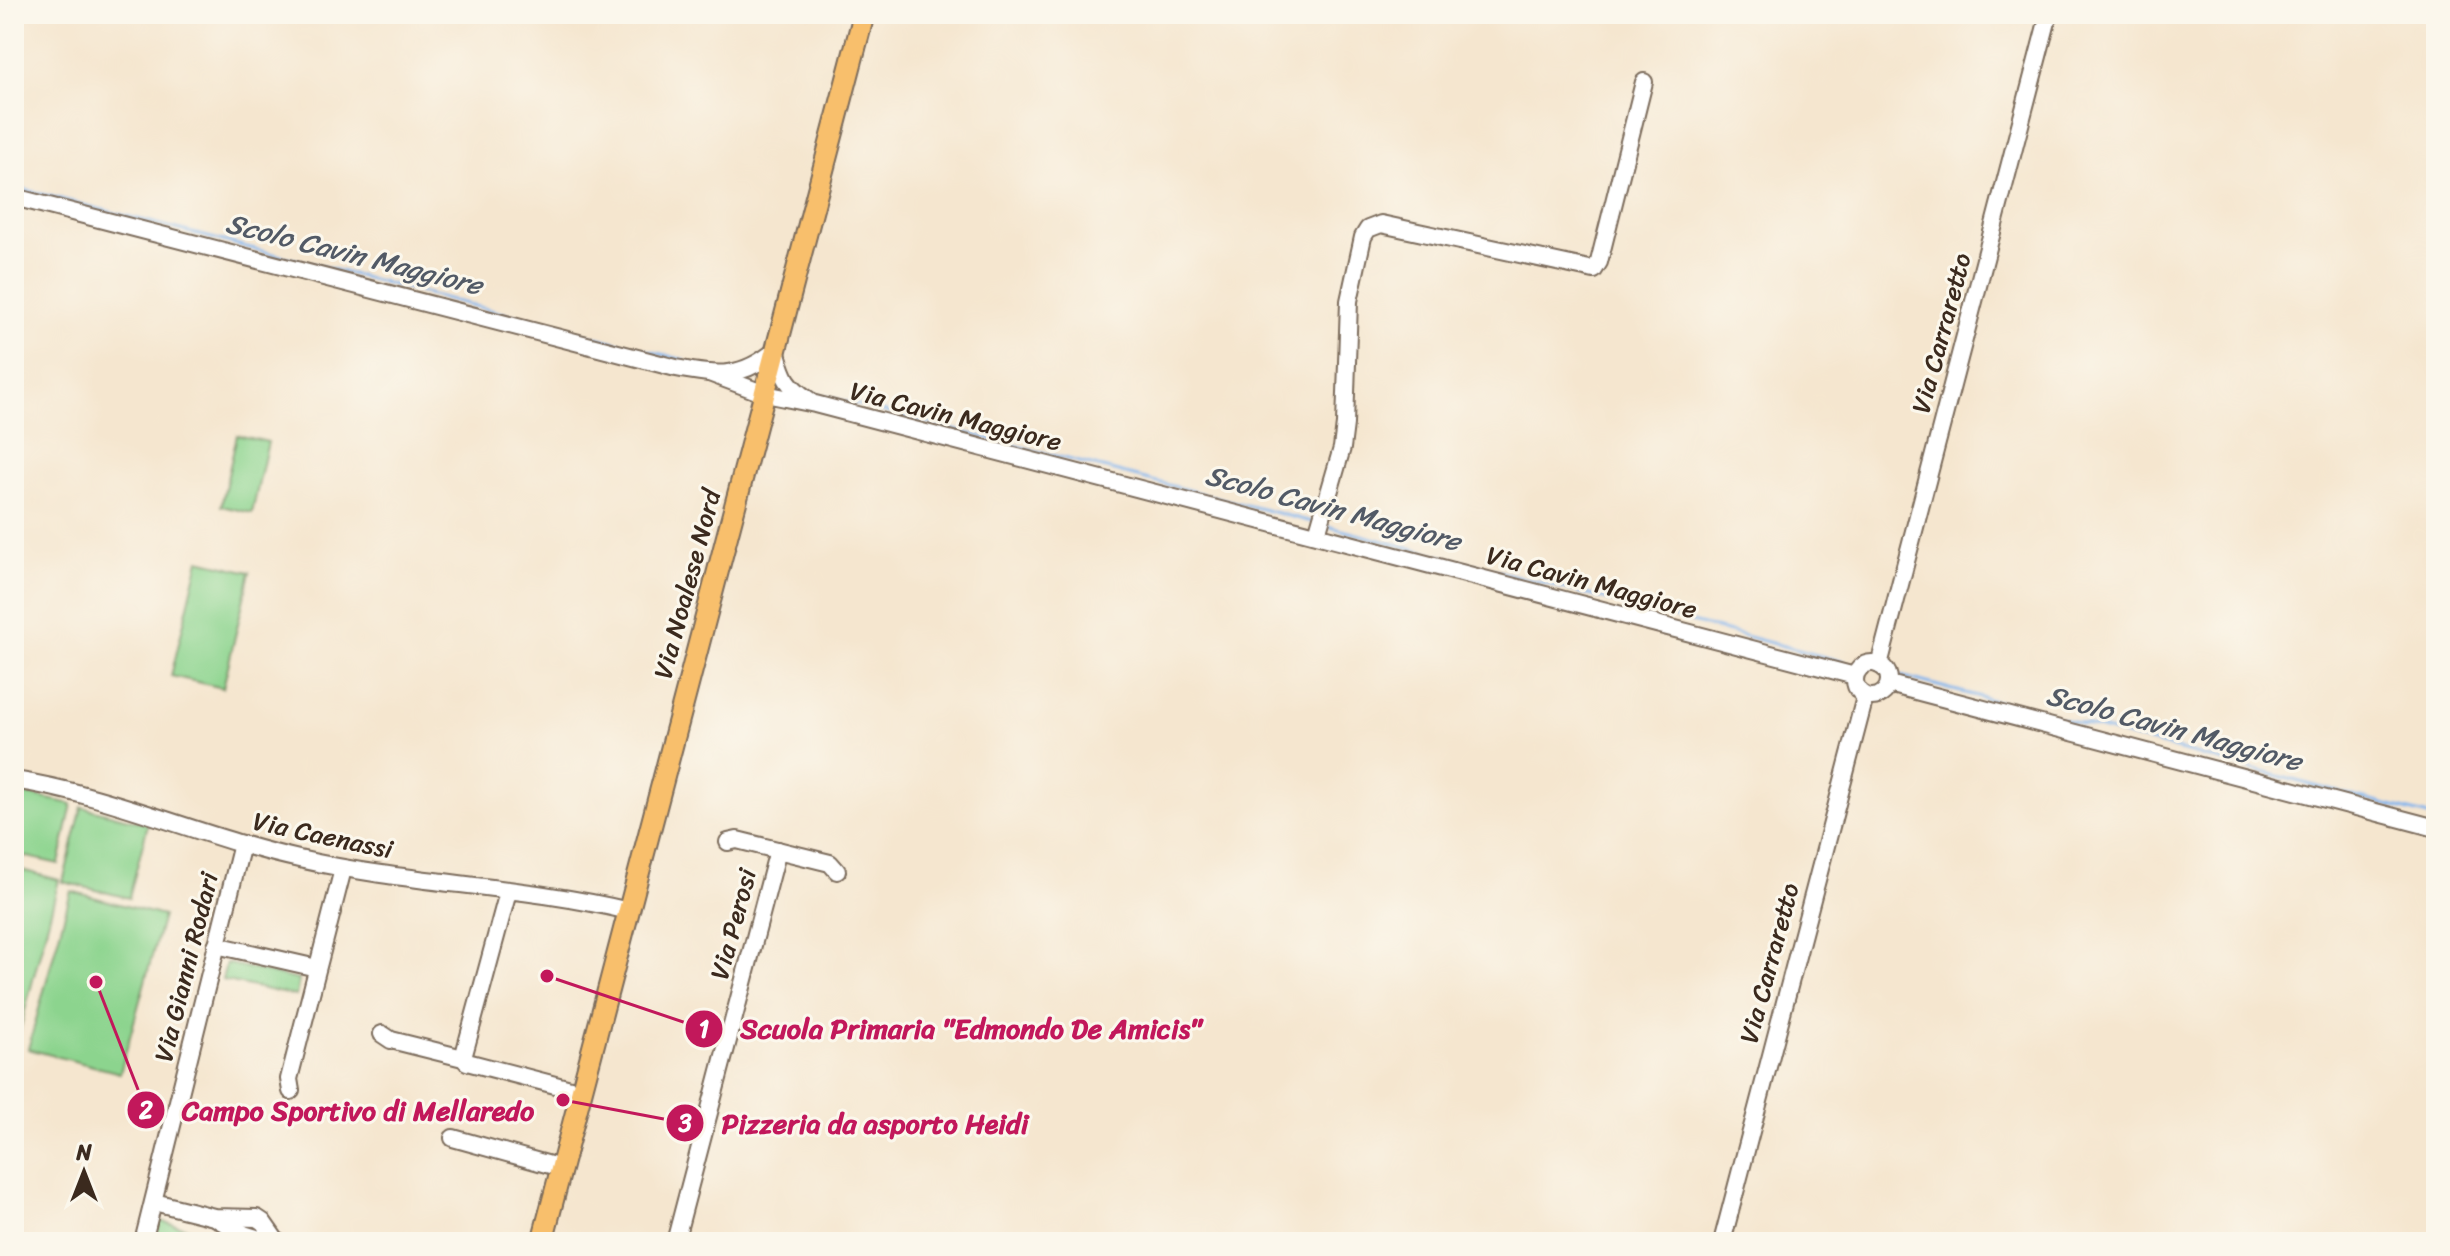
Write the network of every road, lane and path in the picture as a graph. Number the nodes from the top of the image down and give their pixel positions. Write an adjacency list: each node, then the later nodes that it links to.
1 (864, 14): 5 (main road, Via Noalese Nord)
2 (2049, 14): 12 (street, Via Carraretto)
3 (1644, 82): 11 (street)
4 (14, 197): 7 (street, Via Cavin Maggiore)
5 (776, 350): 6 (street); 8 (street); 9 (main road, Via Noalese Nord)
6 (745, 371): 7 (street, Via Cavin Maggiore); 9 (street, Via Cavin Maggiore)
7 (709, 373): 9 (street, Via Cavin Maggiore)
8 (792, 389): 9 (street, Via Cavin Maggiore); 10 (street, Via Cavin Maggiore)
9 (766, 390): 10 (street, Via Cavin Maggiore); 24 (main road, Via Noalese Nord)
10 (815, 404): 11 (street, Via Cavin Maggiore)
11 (1319, 526): 13 (street, Via Cavin Maggiore)
12 (1879, 665): 13 (street); 14 (street)
13 (1855, 676): 15 (street)
14 (1889, 684): 15 (street); 17 (street)
15 (1865, 697): 40 (street, Via Carraretto)
16 (14, 780): 19 (street, Via Caenassi)
17 (2436, 828)
18 (728, 842): 20 (street, Via Perosi)
19 (242, 844): 21 (street, Via Caenassi); 25 (street, Via Gianni Rodari)
20 (778, 850): 22 (street, Via Perosi); 39 (street, Via Perosi)
21 (338, 868): 23 (street, Via Caenassi); 26 (street)
22 (837, 871)
23 (508, 892): 24 (street, Via Caenassi); 28 (street)
24 (629, 911): 30 (main road, Via Noalese Nord)
25 (216, 945): 26 (street); 33 (street, Via Gianni Rodari)
26 (317, 968): 29 (street)
27 (382, 1034): 28 (street)
28 (463, 1058): 30 (street)
29 (291, 1091)
30 (582, 1092): 32 (main road, Via Noalese Nord)
31 (453, 1138): 32 (street)
32 (561, 1168): 38 (main road, Via Noalese Nord)
33 (154, 1202): 34 (street); 35 (street, Via Gianni Rodari)
34 (214, 1217): 36 (street); 37 (street)
35 (143, 1242)
36 (269, 1242)
37 (277, 1242)
38 (542, 1242)
39 (675, 1242)
40 (1722, 1242)

